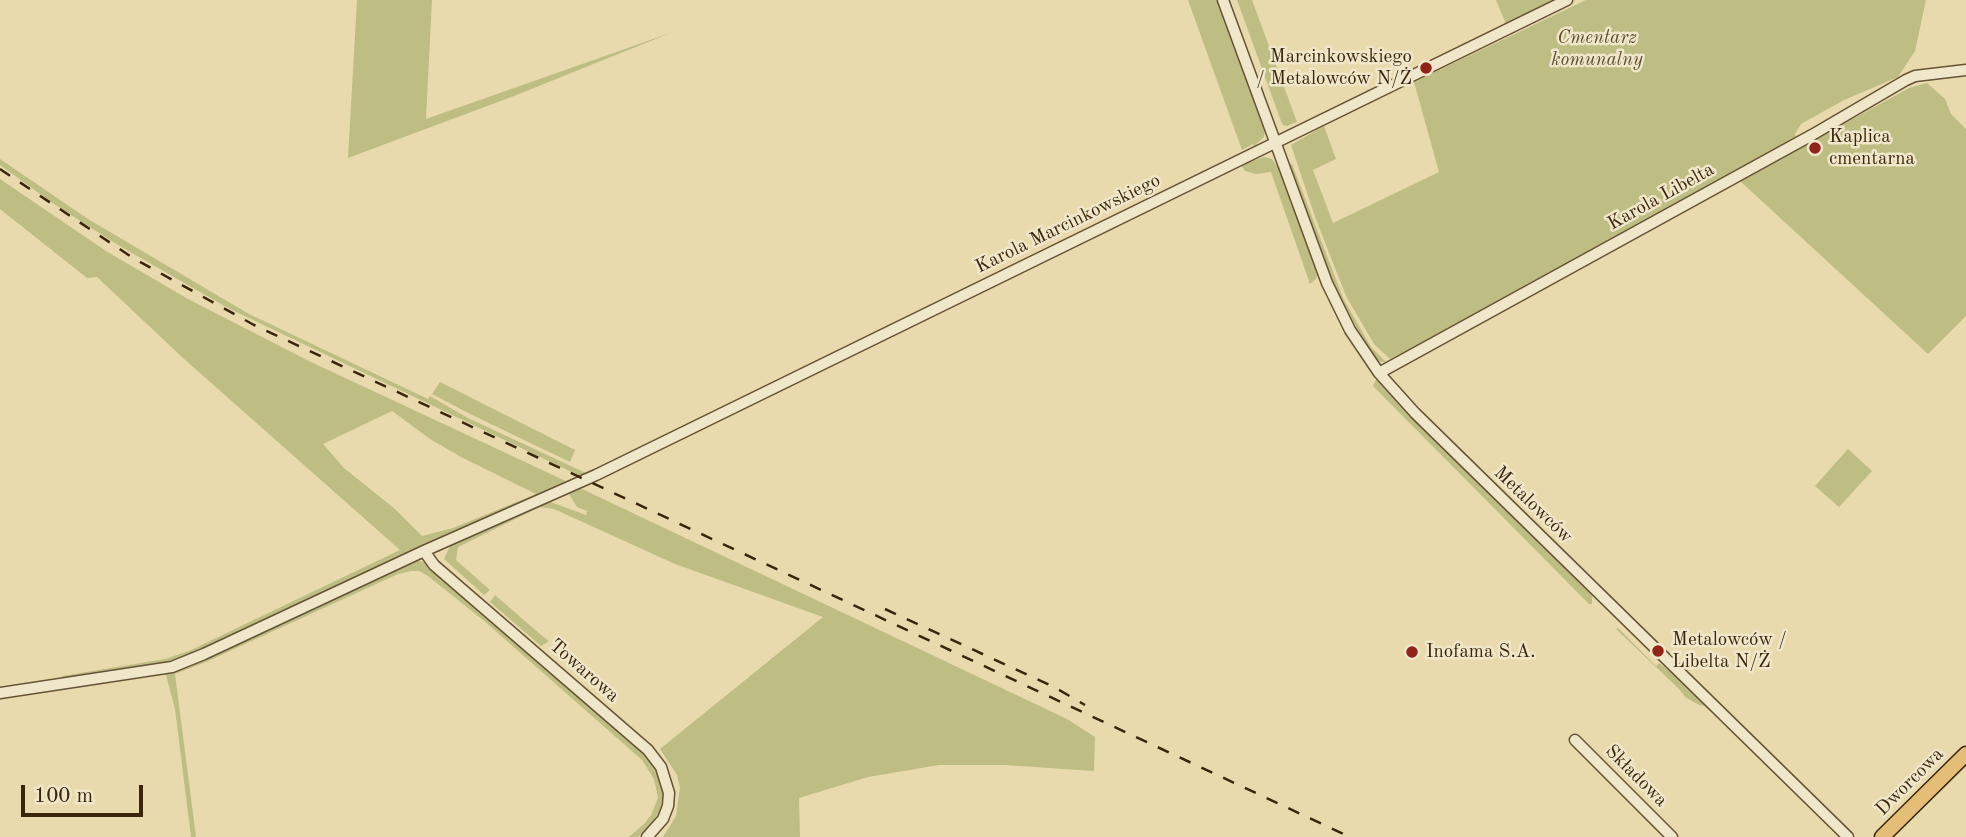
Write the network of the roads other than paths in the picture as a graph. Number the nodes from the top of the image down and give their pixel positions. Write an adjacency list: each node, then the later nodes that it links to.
1 (1223, 0): 4 (street, Metalowców)
2 (1567, 0): 4 (street, Karola Marcinkowskiego)
3 (1966, 70): 5 (street, Karola Libelta)
4 (1275, 142): 5 (street, Metalowców); 6 (street, Karola Marcinkowskiego)
5 (1379, 373): 13 (street, Metalowców)
6 (424, 551): 7 (street, Karola Marcinkowskiego); 11 (street, Towarowa)
7 (0, 693)
8 (1574, 740): 12 (street, Składowa)
9 (1966, 754): 14 (main road, Dworcowa)
10 (1966, 766): 15 (main road, Dworcowa)
11 (647, 837)
12 (1672, 837)
13 (1848, 837)
14 (1882, 837)
15 (1895, 837)

